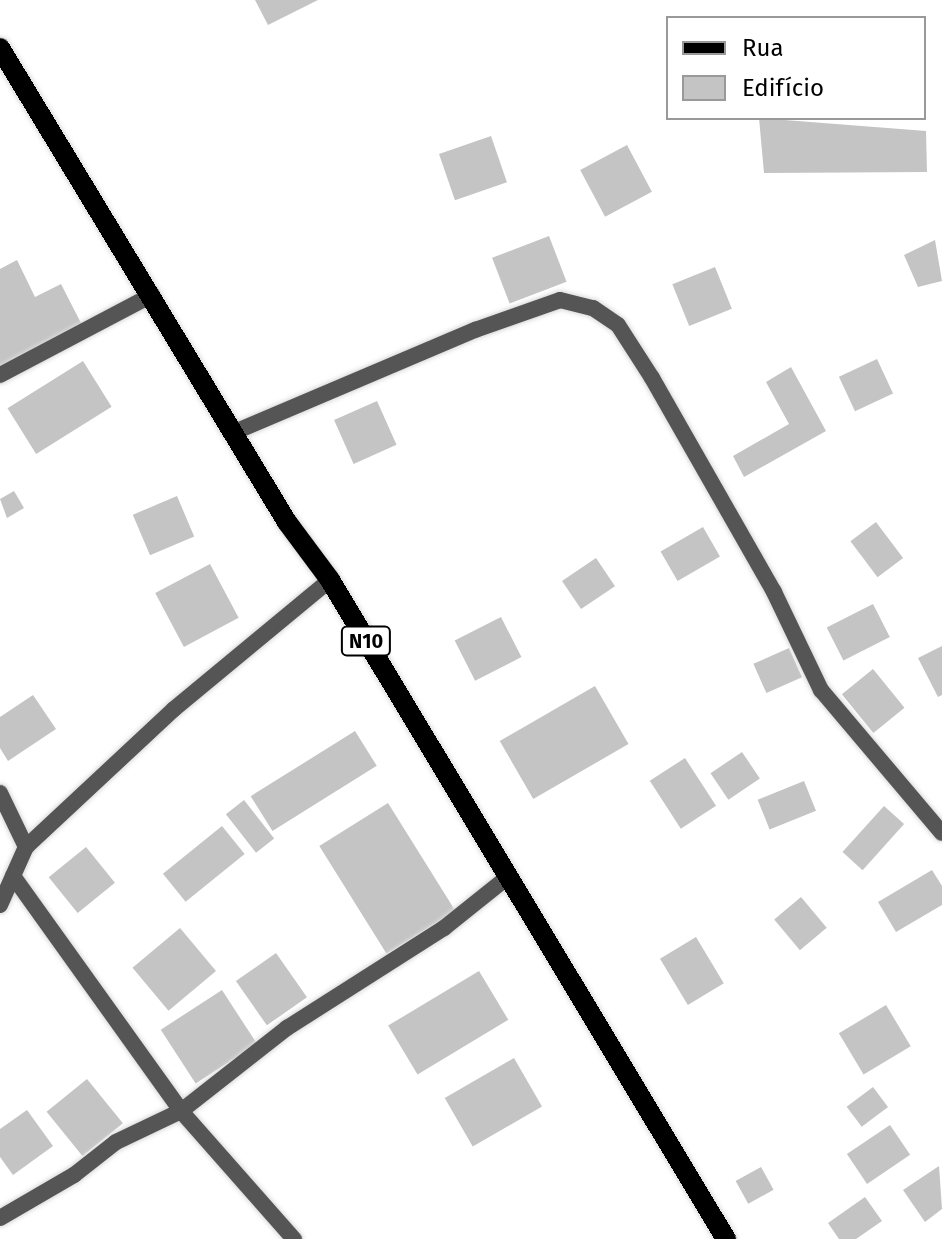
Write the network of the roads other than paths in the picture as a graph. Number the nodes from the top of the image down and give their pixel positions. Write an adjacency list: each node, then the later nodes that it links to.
1 (0, 48): 2 (main road, N10)
2 (152, 295): 3 (street); 4 (main road, N10)
3 (0, 375)
4 (237, 431): 5 (main road, N10); 7 (street)
5 (330, 580): 8 (street); 10 (main road, N10)
6 (0, 793): 8 (street)
7 (942, 833)
8 (26, 847): 9 (street)
9 (13, 876): 11 (street); 12 (street)
10 (508, 877): 12 (street); 15 (main road, N10)
11 (0, 905)
12 (181, 1111): 13 (street); 14 (street)
13 (0, 1218)
14 (294, 1239)
15 (726, 1239)

